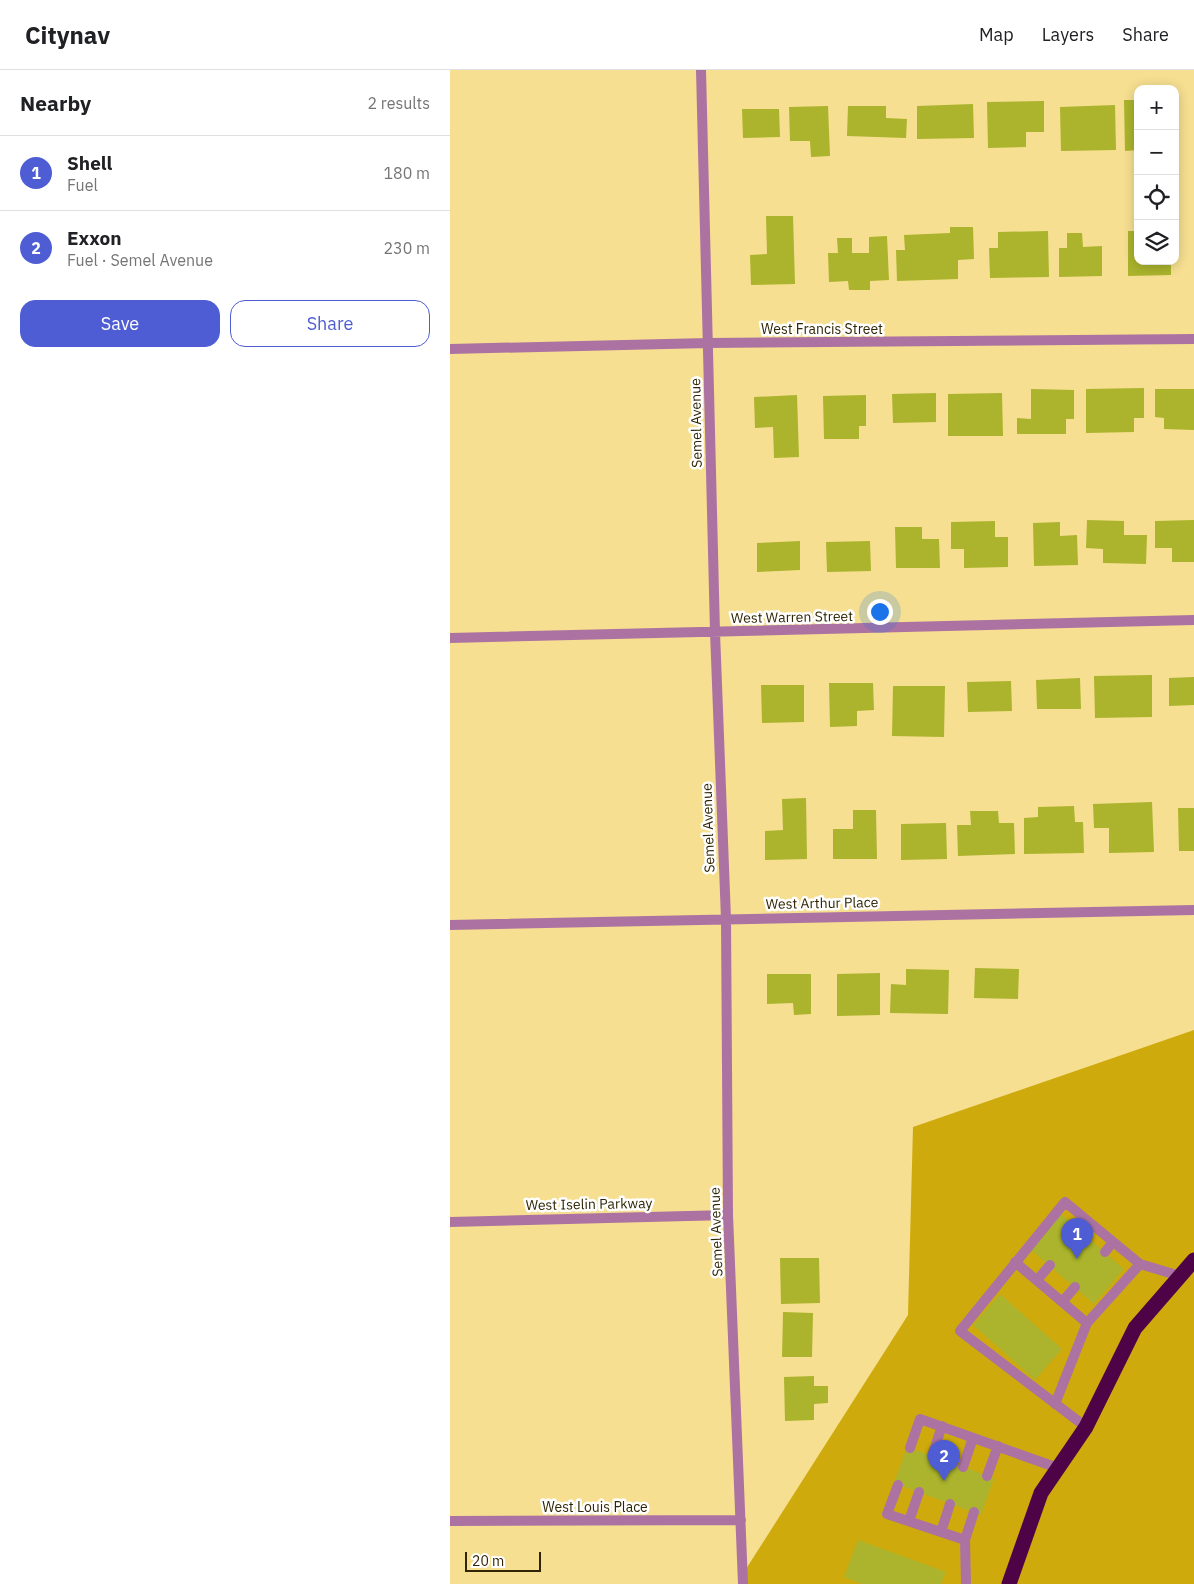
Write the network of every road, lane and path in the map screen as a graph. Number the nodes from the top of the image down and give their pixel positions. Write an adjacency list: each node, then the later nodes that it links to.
1 (701, 70): 3 (street, Semel Avenue)
2 (1194, 339): 3 (street, West Francis Street)
3 (708, 343): 4 (street, West Francis Street); 6 (street, Semel Avenue)
4 (450, 349)
5 (1194, 620): 6 (street, West Warren Street)
6 (715, 632): 7 (street, West Warren Street); 9 (street, Semel Avenue)
7 (450, 638)
8 (1194, 910): 9 (street, West Arthur Place)
9 (726, 919): 10 (street, West Arthur Place); 11 (street, Semel Avenue)
10 (450, 925)
11 (728, 1215): 13 (street, West Iselin Parkway); 40 (street, Semel Avenue)
12 (1088, 1221): 14 (street); 15 (street); 18 (street)
13 (450, 1222)
14 (1080, 1231)
15 (1113, 1242): 16 (street); 19 (street)
16 (1105, 1252)
17 (1194, 1260): 21 (highway)
18 (1015, 1262): 22 (street); 26 (street)
19 (1140, 1264): 21 (street); 25 (street)
20 (1050, 1266): 22 (street)
21 (1180, 1276): 28 (highway)
22 (1037, 1280): 24 (street)
23 (1075, 1287): 24 (street)
24 (1062, 1302): 25 (street)
25 (1087, 1322): 26 (street)
26 (1055, 1404): 28 (street)
27 (942, 1426): 29 (street); 31 (street); 32 (street)
28 (1086, 1427): 34 (highway)
29 (973, 1438): 30 (street); 33 (street)
30 (998, 1446): 34 (street); 35 (street)
31 (910, 1448)
32 (932, 1456)
33 (963, 1467)
34 (1058, 1468): 47 (highway)
35 (987, 1476)
36 (898, 1485): 42 (street)
37 (919, 1492): 42 (street)
38 (950, 1504): 43 (street)
39 (974, 1512): 44 (street)
40 (741, 1520): 41 (street, West Louis Place); 45 (street, Semel Avenue)
41 (450, 1521)
42 (908, 1521): 43 (street)
43 (940, 1532): 44 (street)
44 (964, 1540): 46 (street)
45 (743, 1584)
46 (966, 1584)
47 (1009, 1584)

